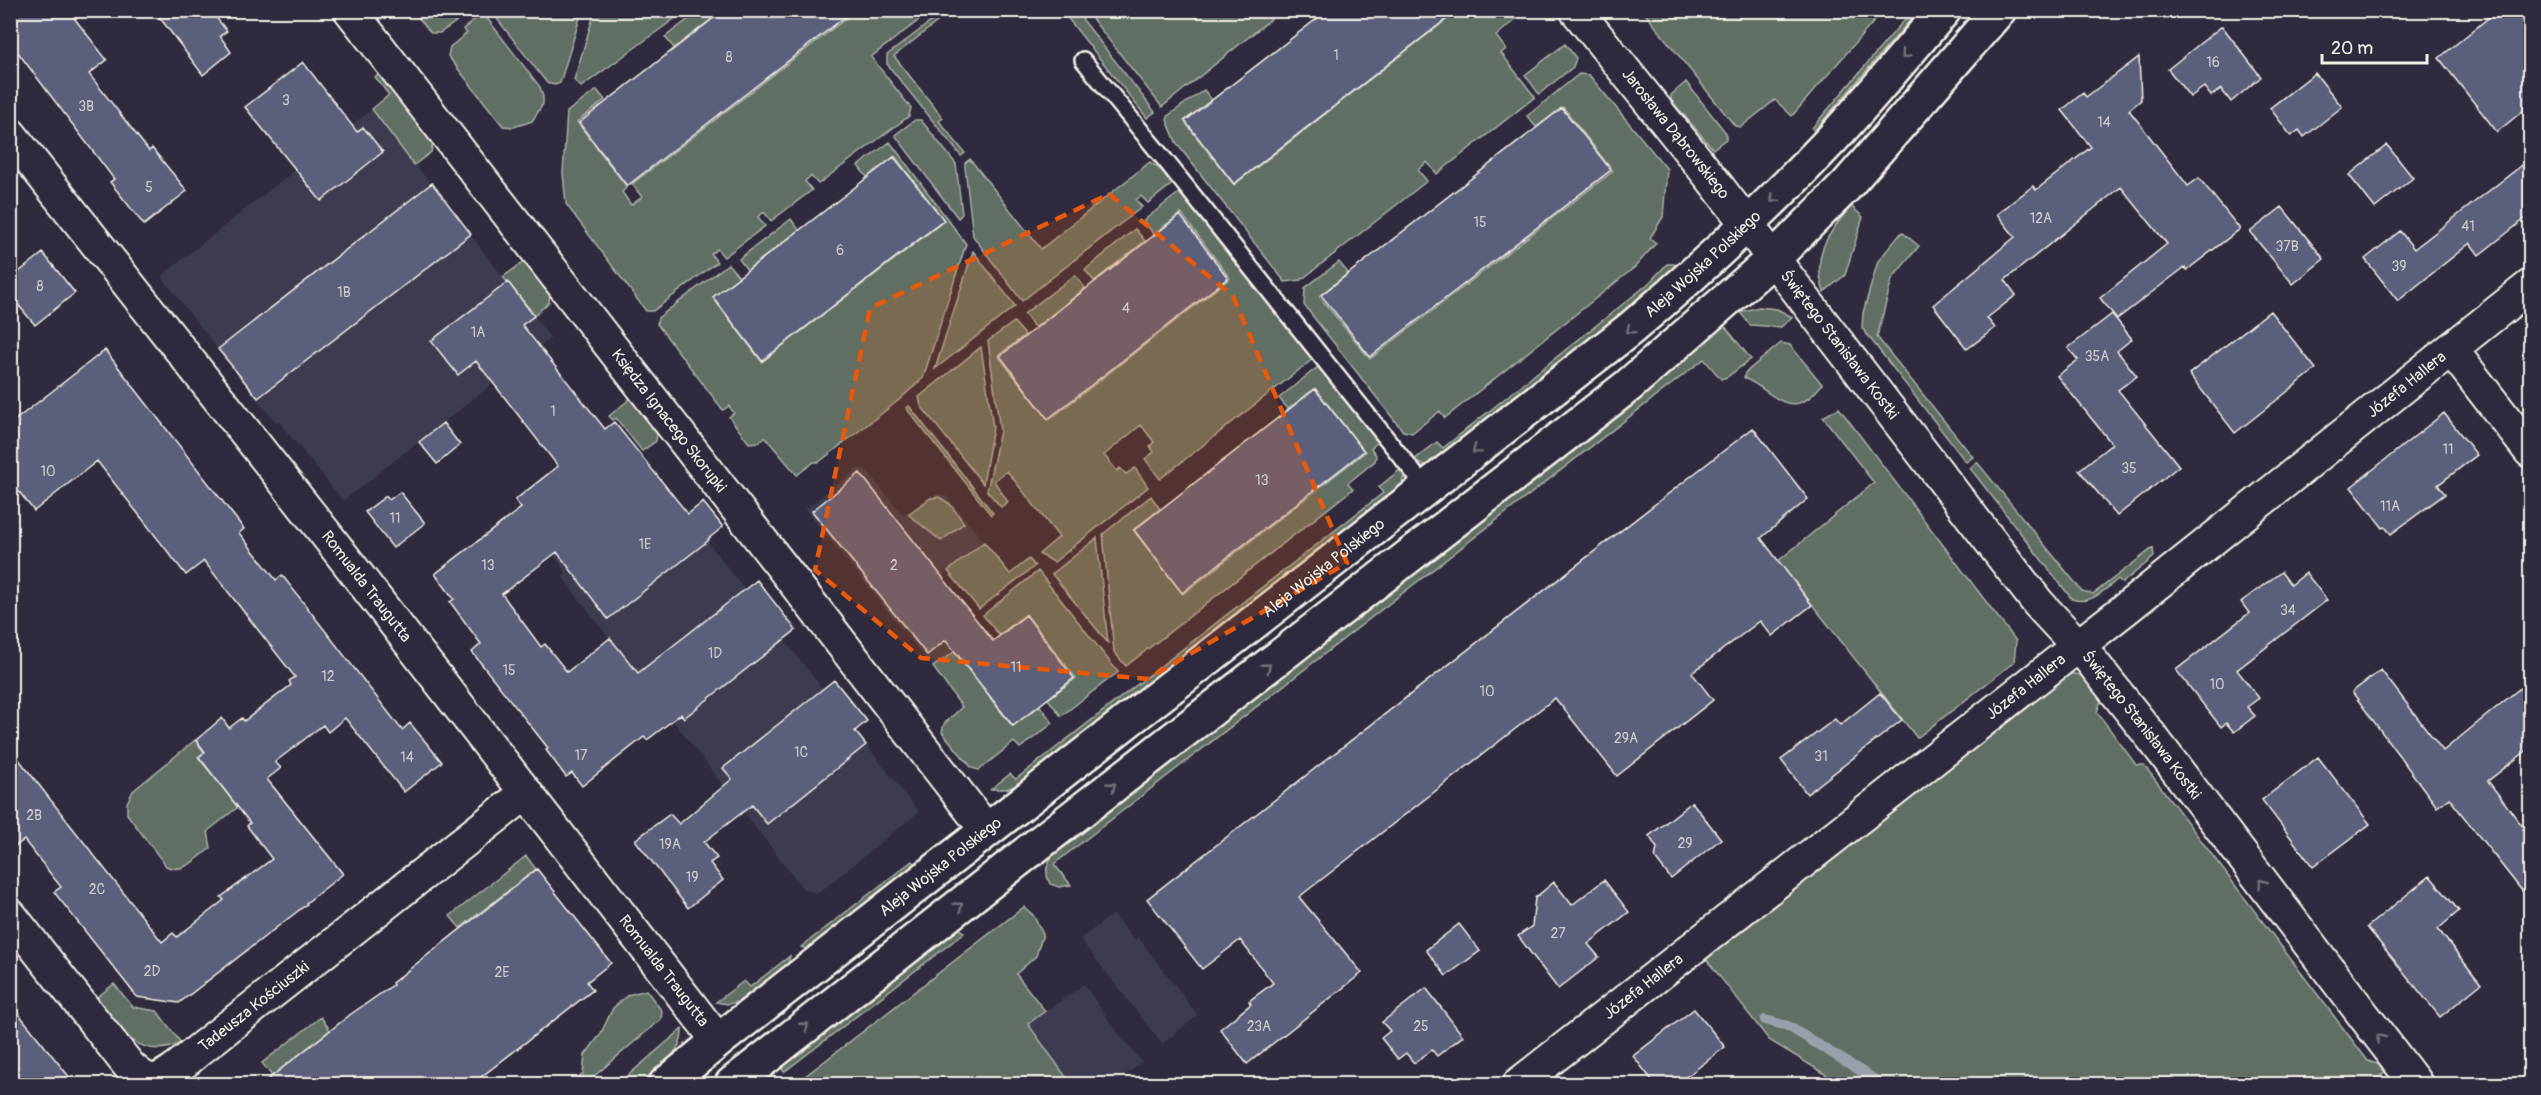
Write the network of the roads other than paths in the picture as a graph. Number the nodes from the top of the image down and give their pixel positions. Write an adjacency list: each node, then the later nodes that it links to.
1 (351, 10): 15 (street, Księdza Ignacego Skorupki)
2 (1576, 10): 7 (street, Jarosława Dąbrowskiego)
3 (1944, 10): 7 (street, Aleja Wojska Polskiego, one-way to 7)
4 (1999, 10): 8 (street)
5 (1083, 60): 12 (lane)
6 (10, 134): 14 (street, Romualda Traugutta)
7 (1747, 225): 8 (street, Jarosława Dąbrowskiego); 12 (street, Aleja Wojska Polskiego, one-way to 12)
8 (1773, 259): 13 (street, Świętego Stanisława Kostki); 19 (street, one-way to 8)
9 (2530, 286): 10 (street, Józefa Hallera)
10 (2451, 349): 11 (street); 13 (street, Józefa Hallera)
11 (2530, 451)
12 (1426, 488): 15 (street, Aleja Wojska Polskiego)
13 (2078, 646): 20 (street, Józefa Hallera); 21 (street, Świętego Stanisława Kostki, one-way to 13)
14 (526, 793): 16 (street, Tadeusza Kościuszki); 17 (street, Romualda Traugutta)
15 (987, 831): 17 (street, Aleja Wojska Polskiego)
16 (10, 915)
17 (718, 1041): 18 (street, Aleja Wojska Polskiego)
18 (666, 1084)
19 (732, 1084)
20 (1519, 1084)
21 (2416, 1084)

